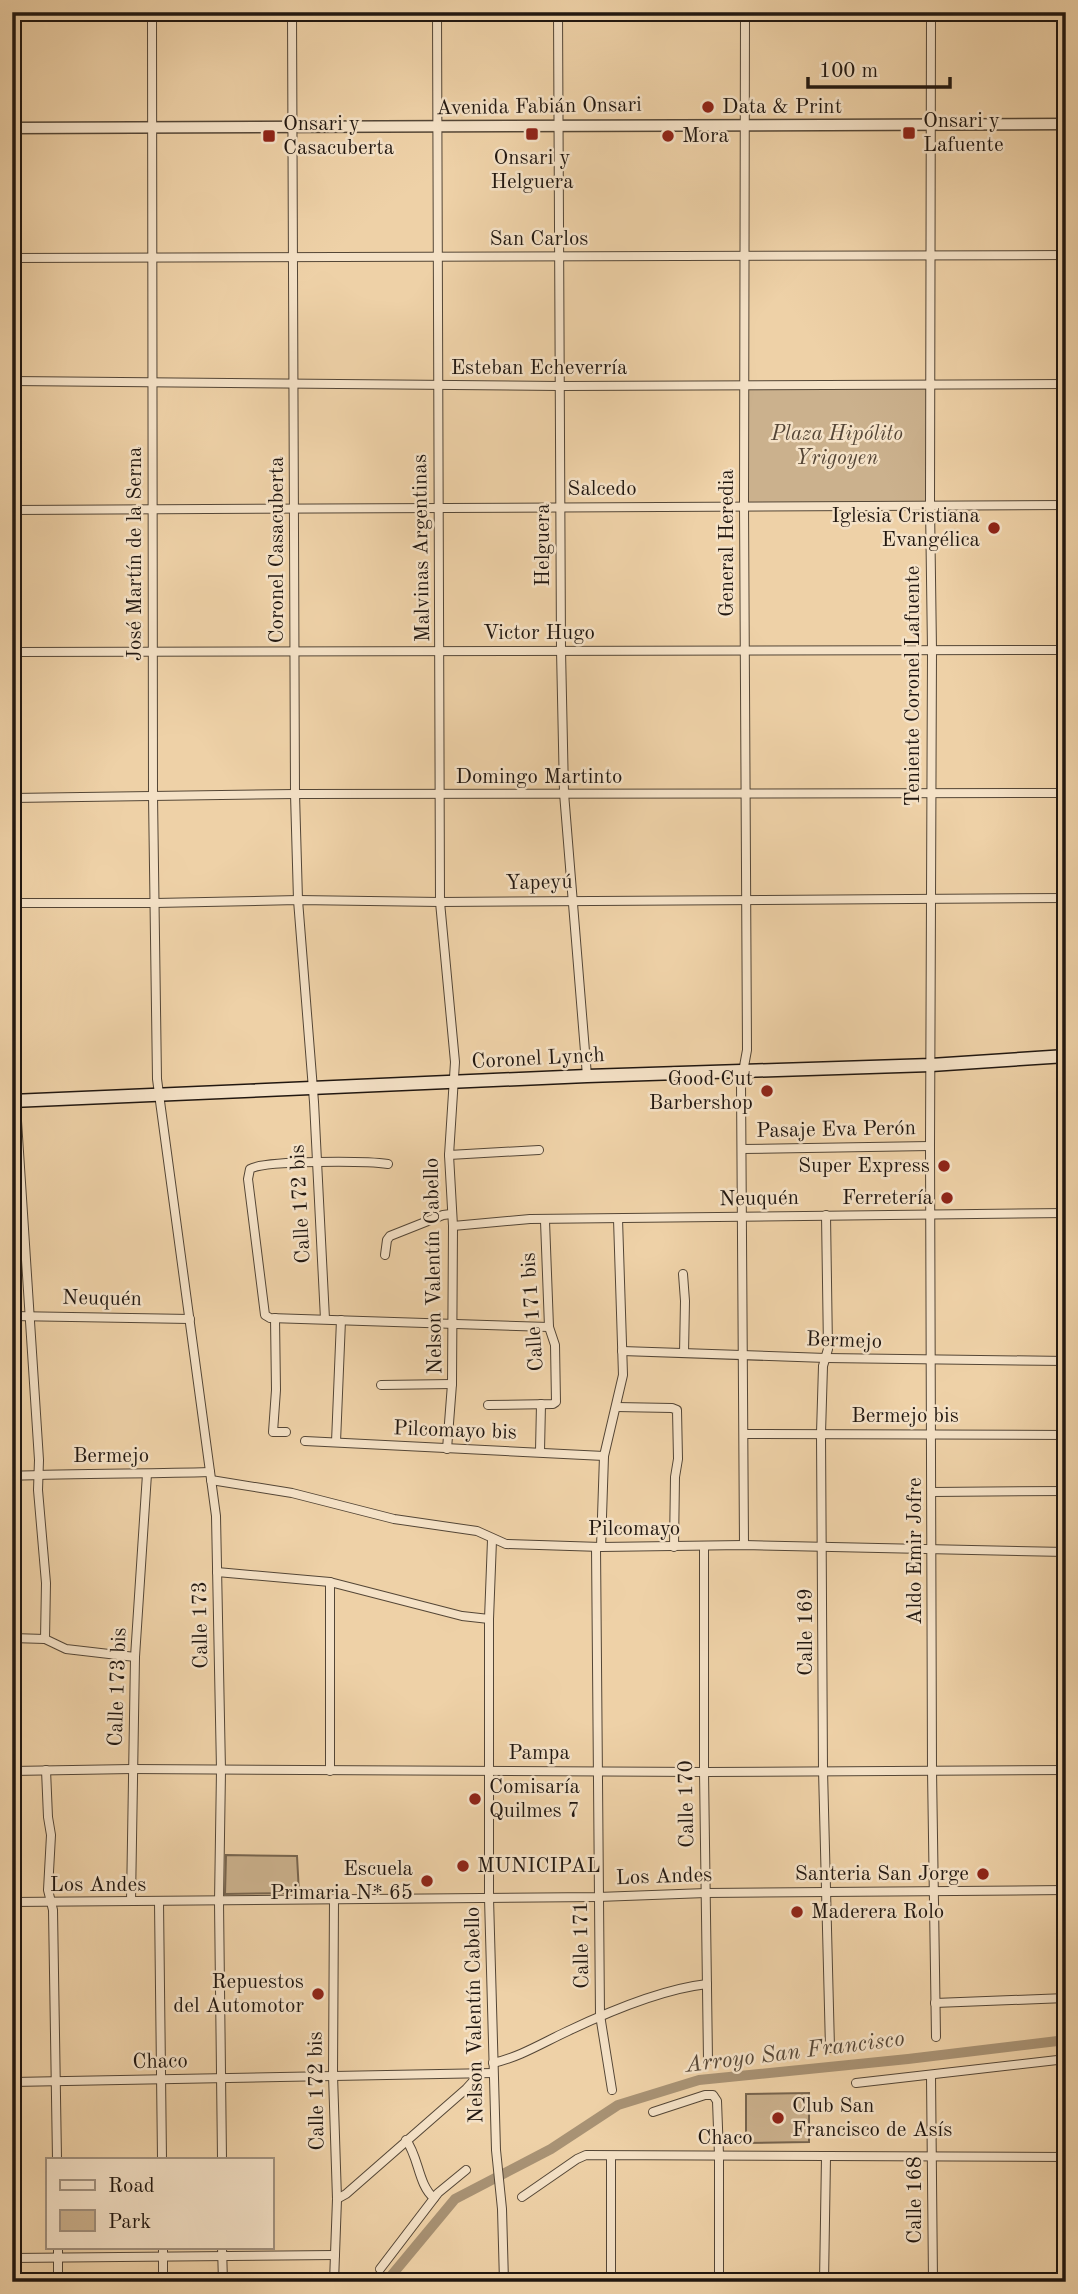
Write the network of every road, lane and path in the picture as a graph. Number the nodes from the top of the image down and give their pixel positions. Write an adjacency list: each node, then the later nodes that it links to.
1 (152, 12): 12 (street, José Martín de la Serna)
2 (292, 12): 13 (street, Coronel Casacuberta)
3 (437, 12): 14 (street, Malvinas Argentinas)
4 (558, 12): 9 (street, Helguera)
5 (745, 12): 10 (street, General Heredia)
6 (931, 12): 7 (street, Teniente Coronel Lafuente)
7 (930, 124): 8 (street, Avenida Fabián Onsari); 10 (street, Avenida Fabián Onsari); 15 (street, Teniente Coronel Lafuente)
8 (1066, 124)
9 (559, 125): 10 (street, Avenida Fabián Onsari); 14 (street, Avenida Fabián Onsari); 21 (street, Helguera)
10 (746, 125): 18 (street, General Heredia)
11 (12, 128): 12 (street, Avenida Fabián Onsari)
12 (152, 128): 13 (street, Avenida Fabián Onsari); 19 (street, José Martín de la Serna)
13 (293, 128): 14 (street, Avenida Fabián Onsari); 20 (street, Coronel Casacuberta)
14 (436, 128): 17 (street, Malvinas Argentinas)
15 (930, 254): 16 (street, San Carlos); 18 (street, San Carlos); 28 (street, Teniente Coronel Lafuente)
16 (1066, 255)
17 (438, 256): 20 (street, San Carlos); 21 (street, San Carlos); 27 (street, Malvinas Argentinas)
18 (745, 256): 21 (street, San Carlos); 30 (street, General Heredia)
19 (151, 257): 20 (street, San Carlos); 22 (street, San Carlos); 24 (street, José Martín de la Serna)
20 (294, 257): 25 (street, Coronel Casacuberta)
21 (559, 257): 29 (street, Helguera)
22 (12, 258)
23 (12, 381): 24 (street, Esteban Echeverría)
24 (152, 382): 25 (street, Esteban Echeverría); 36 (street, José Martín de la Serna)
25 (294, 383): 27 (street, Esteban Echeverría); 38 (street, Coronel Casacuberta)
26 (1066, 384): 28 (street, Esteban Echeverría)
27 (438, 385): 29 (street, Esteban Echeverría); 35 (street, Malvinas Argentinas)
28 (930, 385): 30 (street, Esteban Echeverría); 34 (street, Teniente Coronel Lafuente)
29 (559, 386): 30 (street, Esteban Echeverría); 32 (street, Helguera)
30 (745, 386): 33 (street, General Heredia)
31 (1066, 505): 34 (street, Salcedo)
32 (561, 506): 33 (street, Salcedo); 35 (street, Salcedo); 42 (street, Helguera)
33 (744, 506): 34 (street, Salcedo); 39 (street, General Heredia)
34 (930, 506): 40 (street, Teniente Coronel Lafuente)
35 (438, 508): 38 (street, Salcedo); 44 (street, Malvinas Argentinas)
36 (153, 509): 37 (street, Salcedo); 38 (street, Salcedo); 43 (street, José Martín de la Serna)
37 (12, 510)
38 (293, 510): 46 (street, Coronel Casacuberta)
39 (745, 649): 40 (street, Victor Hugo); 42 (street, Victor Hugo); 51 (street, General Heredia)
40 (932, 649): 41 (street, Victor Hugo); 48 (street, Teniente Coronel Lafuente)
41 (1066, 649)
42 (561, 650): 44 (street, Victor Hugo); 47 (street, Helguera)
43 (153, 651): 45 (street, Victor Hugo); 46 (street, Victor Hugo); 53 (street, José Martín de la Serna)
44 (440, 651): 46 (street, Victor Hugo); 52 (street, Malvinas Argentinas)
45 (12, 652)
46 (295, 652): 50 (street, Coronel Casacuberta)
47 (564, 793): 51 (street, Domingo Martinto); 52 (street, Domingo Martinto); 59 (street, Helguera)
48 (931, 793): 49 (street, Domingo Martinto); 51 (street, Domingo Martinto); 55 (street, Teniente Coronel Lafuente)
49 (1066, 793)
50 (295, 794): 52 (street, Domingo Martinto); 53 (street, Domingo Martinto); 58 (street, Coronel Casacuberta)
51 (745, 794): 57 (street, General Heredia)
52 (442, 795): 60 (street, Malvinas Argentinas)
53 (153, 796): 54 (street, Domingo Martinto); 62 (street, José Martín de la Serna)
54 (12, 798)
55 (931, 898): 56 (street, Yapeyú); 57 (street, Yapeyú); 65 (street, Teniente Coronel Lafuente)
56 (1066, 898)
57 (746, 899): 59 (street, Yapeyú); 66 (street, General Heredia)
58 (298, 900): 60 (street, Yapeyú); 62 (street, Yapeyú); 69 (street, Coronel Casacuberta)
59 (573, 900): 60 (street, Yapeyú); 67 (street, Helguera)
60 (440, 902): 68 (street, Malvinas Argentinas)
61 (12, 903): 62 (street, Yapeyú)
62 (155, 903): 70 (street, José Martín de la Serna)
63 (12, 1044): 71 (street)
64 (1066, 1056): 65 (main road, Coronel Lynch)
65 (931, 1065): 66 (main road, Coronel Lynch); 72 (street, Aldo Emir Jofre)
66 (743, 1072): 67 (main road, Coronel Lynch); 73 (street)
67 (587, 1076): 68 (main road, Coronel Lynch)
68 (454, 1083): 69 (main road, Coronel Lynch); 75 (street, Nelson Valentín Cabello)
69 (312, 1087): 70 (main road, Coronel Lynch); 76 (street, Calle 172 bis)
70 (159, 1095): 71 (main road, Coronel Lynch); 91 (street, Calle 173)
71 (14, 1101): 89 (street)
72 (930, 1146): 73 (street, Pasaje Eva Perón); 78 (street, Aldo Emir Jofre)
73 (742, 1149): 82 (street)
74 (539, 1150): 75 (street)
75 (449, 1155): 80 (street, Nelson Valentín Cabello)
76 (316, 1163): 77 (street); 90 (street); 92 (street, Calle 172 bis)
77 (388, 1164)
78 (931, 1213): 79 (street, Neuquén); 81 (street, Neuquén); 100 (street, Aldo Emir Jofre)
79 (1066, 1213)
80 (451, 1214): 85 (street, Nelson Valentín Cabello); 86 (street)
81 (826, 1215): 82 (street, Neuquén); 99 (street, Calle 169)
82 (742, 1217): 83 (street, Neuquén); 98 (street)
83 (618, 1219): 84 (street, Neuquén); 96 (street, Calle 171)
84 (545, 1221): 85 (street, Neuquén); 95 (street, Calle 171 bis)
85 (453, 1226): 94 (street, Nelson Valentín Cabello)
86 (385, 1255)
87 (683, 1274): 97 (street)
88 (12, 1316): 89 (street, Neuquén)
89 (29, 1316): 91 (street, Neuquén); 118 (street)
90 (275, 1318): 92 (street); 107 (street)
91 (190, 1319): 120 (street, Calle 173)
92 (325, 1319): 93 (street)
93 (341, 1320): 94 (street); 113 (street)
94 (453, 1323): 95 (street); 102 (street, Nelson Valentín Cabello)
95 (549, 1327): 104 (street, Calle 171 bis)
96 (622, 1351): 97 (street, Bermejo); 106 (street, Calle 171)
97 (684, 1353): 98 (street, Bermejo)
98 (742, 1354): 99 (street, Bermejo); 109 (street)
99 (825, 1358): 100 (street, Bermejo); 108 (street, Calle 169)
100 (932, 1360): 101 (street, Bermejo); 110 (street, Aldo Emir Jofre)
101 (1066, 1361)
102 (452, 1384): 103 (street); 114 (street, Nelson Valentín Cabello)
103 (381, 1385)
104 (541, 1404): 105 (street); 115 (street)
105 (488, 1405)
106 (616, 1407): 116 (street, Calle 171); 127 (street)
107 (286, 1432)
108 (821, 1433): 109 (street, Bermejo bis); 110 (street, Bermejo bis); 128 (street, Calle 169)
109 (744, 1434): 124 (street)
110 (932, 1434): 111 (street, Bermejo bis); 122 (street, Aldo Emir Jofre)
111 (1066, 1435)
112 (305, 1441): 113 (street, Pilcomayo bis)
113 (336, 1442): 114 (street, Pilcomayo bis)
114 (447, 1449): 115 (street, Pilcomayo bis)
115 (540, 1451): 116 (street, Pilcomayo bis)
116 (604, 1456): 126 (street, Calle 171)
117 (146, 1474): 118 (street, Bermejo); 120 (street, Bermejo); 136 (street, Calle 173 bis)
118 (38, 1475): 119 (street, Bermejo); 135 (street)
119 (12, 1476)
120 (211, 1476): 123 (street, Pilcomayo); 131 (street, Calle 173)
121 (1066, 1491): 122 (street)
122 (932, 1492): 129 (street, Aldo Emir Jofre)
123 (492, 1539): 126 (street, Pilcomayo); 133 (street, Nelson Valentín Cabello)
124 (744, 1545): 125 (street, Pilcomayo); 128 (street, Pilcomayo)
125 (704, 1546): 127 (street, Pilcomayo); 147 (street, Calle 170)
126 (598, 1547): 127 (street, Pilcomayo); 146 (street, Calle 171)
127 (674, 1547)
128 (822, 1548): 129 (street, Pilcomayo); 142 (street, Calle 169)
129 (933, 1549): 130 (street, Pilcomayo); 143 (street, Aldo Emir Jofre)
130 (1066, 1552)
131 (217, 1572): 132 (street); 139 (street, Calle 173)
132 (330, 1582): 133 (street); 140 (street)
133 (489, 1619): 141 (street, Nelson Valentín Cabello)
134 (12, 1638): 135 (street)
135 (45, 1639): 136 (street)
136 (135, 1657): 137 (street, Calle 173 bis)
137 (132, 1769): 138 (street, Pampa); 139 (street, Pampa); 155 (street, Calle 173 bis)
138 (46, 1770): 145 (street, Pampa); 157 (street)
139 (221, 1770): 140 (street, Pampa); 159 (street, Calle 173)
140 (330, 1770): 141 (street, Pampa)
141 (490, 1770): 146 (street, Pampa); 154 (street, Nelson Valentín Cabello)
142 (823, 1770): 143 (street, Pampa); 147 (street, Pampa); 150 (street, Calle 169)
143 (932, 1770): 144 (street, Pampa); 148 (street, Aldo Emir Jofre)
144 (1066, 1770)
145 (12, 1771)
146 (598, 1771): 147 (street, Pampa); 152 (street, Calle 171)
147 (704, 1772): 151 (street, Calle 170)
148 (933, 1890): 149 (street, Los Andes); 150 (street, Los Andes); 162 (street, Aldo Emir Jofre)
149 (1066, 1890)
150 (827, 1891): 151 (street, Los Andes); 165 (street, Calle 169)
151 (706, 1893): 152 (street, Los Andes); 160 (street, Calle 170)
152 (598, 1897): 154 (street, Los Andes); 163 (street, Calle 171)
153 (334, 1899): 154 (street, Los Andes); 159 (street, Los Andes); 171 (street, Calle 172 bis)
154 (489, 1899): 168 (street, Nelson Valentín Cabello)
155 (131, 1901): 157 (street, Los Andes); 158 (street, Los Andes)
156 (12, 1902): 157 (street, Los Andes)
157 (51, 1902): 176 (street)
158 (159, 1902): 159 (street, Los Andes); 173 (street)
159 (219, 1902): 174 (street, Calle 173)
160 (708, 1984): 163 (street); 167 (street, Calle 170)
161 (1066, 1998): 162 (street)
162 (936, 2003): 164 (street, Aldo Emir Jofre)
163 (600, 2015): 168 (street); 178 (street, Calle 171)
164 (936, 2037)
165 (830, 2048)
166 (1066, 2059): 172 (street)
167 (708, 2060)
168 (493, 2063): 170 (street, Nelson Valentín Cabello)
169 (477, 2073): 170 (street, Chaco); 171 (street, Chaco); 180 (street)
170 (493, 2073): 205 (street, Nelson Valentín Cabello)
171 (333, 2075): 174 (street, Chaco); 192 (street, Calle 172 bis)
172 (931, 2076): 177 (street); 183 (street, Calle 168)
173 (161, 2079): 174 (street, Chaco); 176 (street, Chaco); 187 (street)
174 (220, 2079): 188 (street, Calle 173)
175 (12, 2082): 176 (street, Chaco)
176 (56, 2082): 186 (street)
177 (856, 2083)
178 (612, 2090)
179 (653, 2112): 181 (street)
180 (406, 2140): 191 (street); 192 (street)
181 (719, 2155): 182 (street, Chaco); 184 (street, Chaco); 207 (street)
182 (611, 2156): 190 (street, Chaco); 206 (street)
183 (932, 2156): 184 (street, Chaco); 185 (street, Chaco); 209 (street, Calle 168)
184 (826, 2157): 208 (street)
185 (1066, 2157)
186 (57, 2158)
187 (162, 2158)
188 (222, 2158)
189 (466, 2171): 191 (street)
190 (522, 2197)
191 (434, 2198): 200 (street)
192 (337, 2199): 196 (street, Calle 172 bis)
193 (58, 2248): 197 (street)
194 (222, 2248): 198 (street)
195 (163, 2252): 197 (street); 198 (street); 202 (street)
196 (335, 2255): 198 (street); 204 (street, Calle 172 bis)
197 (58, 2257): 199 (street); 201 (street)
198 (222, 2257): 203 (street)
199 (12, 2258)
200 (380, 2269)
201 (58, 2282)
202 (163, 2282)
203 (223, 2282)
204 (334, 2282)
205 (503, 2282)
206 (611, 2282)
207 (719, 2282)
208 (824, 2282)
209 (933, 2282)

